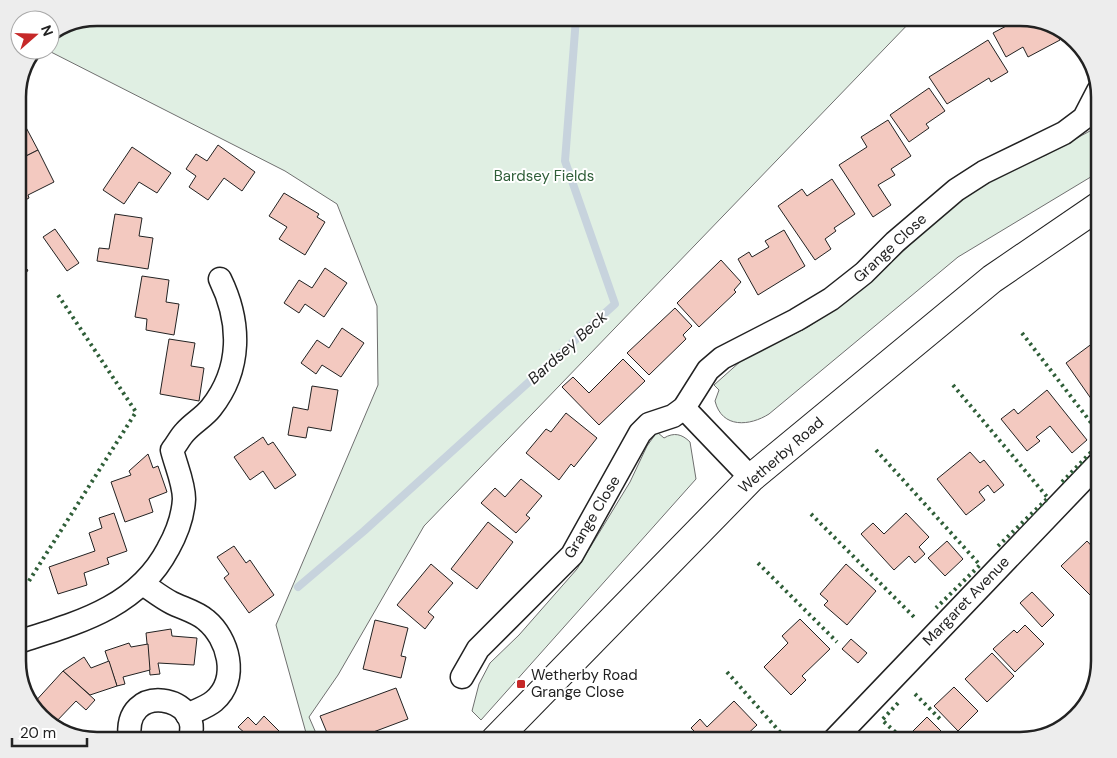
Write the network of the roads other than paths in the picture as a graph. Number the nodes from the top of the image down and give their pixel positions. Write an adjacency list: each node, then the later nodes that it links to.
1 (1091, 104): 4 (street, Grange Close)
2 (1091, 212): 6 (main road, Wetherby Road)
3 (220, 279): 7 (street)
4 (684, 408): 6 (street); 9 (street, Grange Close)
5 (1091, 472): 14 (street, Margaret Avenue)
6 (751, 478): 13 (main road, Wetherby Road)
7 (143, 584): 8 (street); 10 (street)
8 (26, 639)
9 (462, 677)
10 (187, 715): 11 (street); 12 (street)
11 (129, 732)
12 (190, 732)
13 (503, 732)
14 (842, 732)

